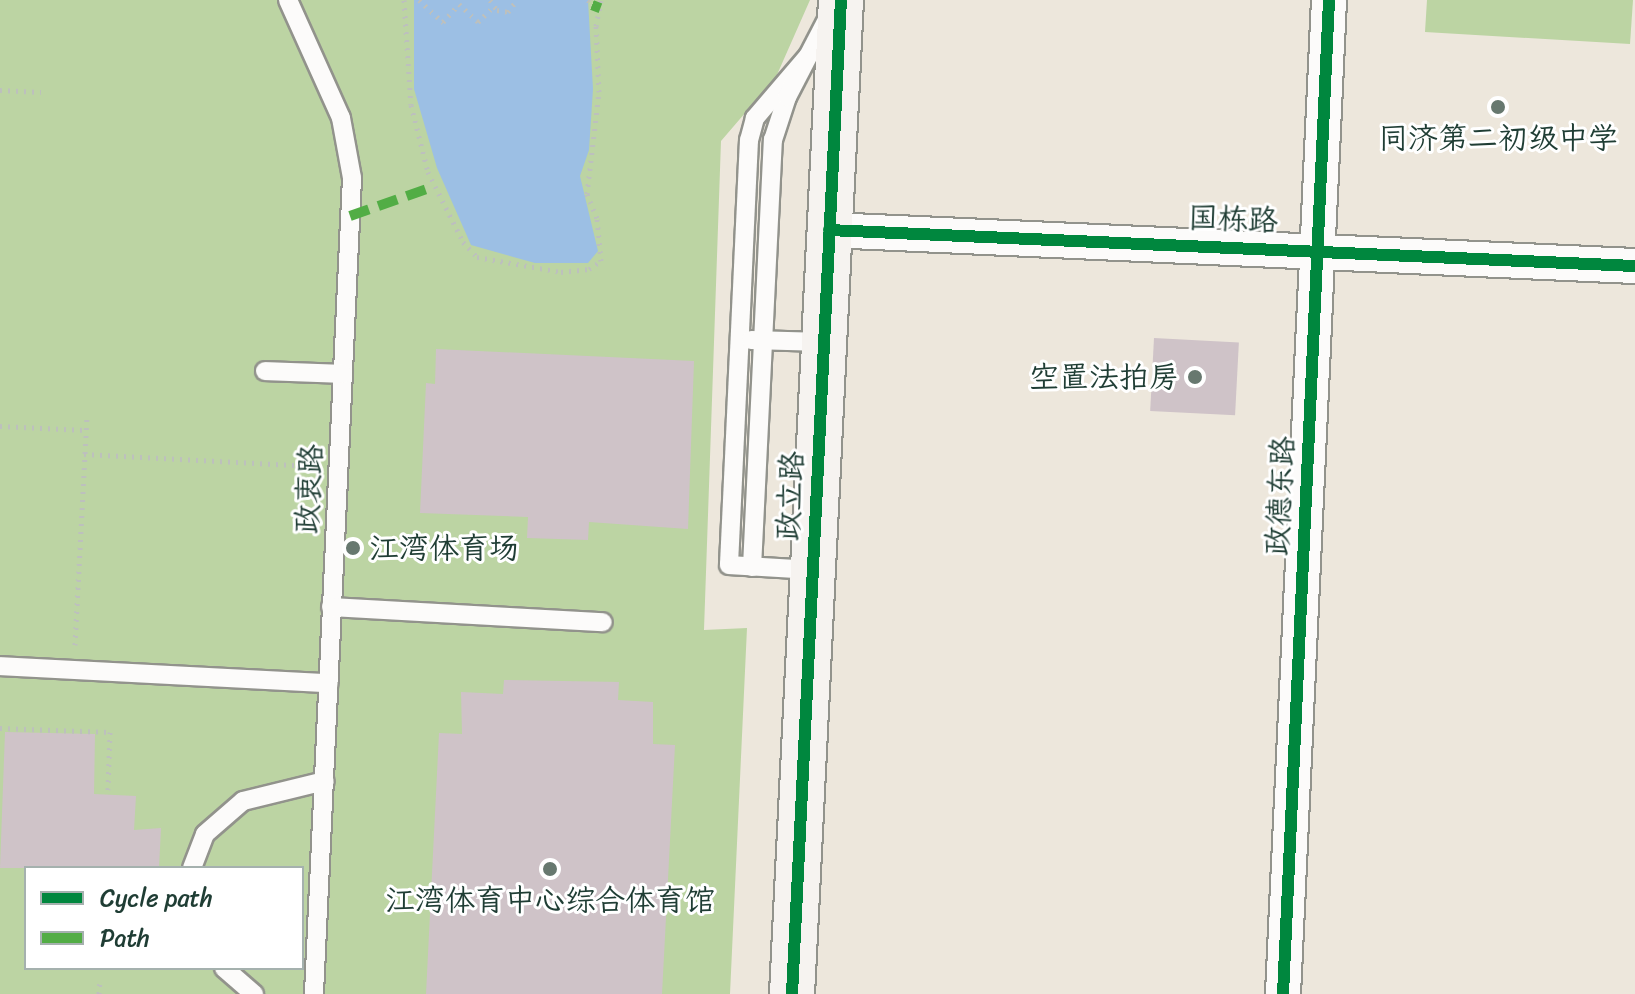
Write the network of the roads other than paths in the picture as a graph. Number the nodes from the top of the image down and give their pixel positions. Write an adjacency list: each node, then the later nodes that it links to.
1 (288, 0): 13 (lane, 政衷路)
2 (834, 0): 5 (lane)
3 (841, 0): 6 (main road, 政立路)
4 (1329, 0): 7 (street, 政德东路)
5 (808, 56): 9 (lane); 10 (lane)
6 (829, 230): 7 (street, 国栋路); 11 (main road, 政立路)
7 (1318, 248): 8 (street, 国栋路); 26 (street, 政德东路)
8 (1635, 266)
9 (763, 339): 10 (lane); 11 (lane); 14 (lane)
10 (741, 341): 14 (lane)
11 (824, 342): 15 (main road, 政立路)
12 (265, 371): 13 (lane)
13 (343, 374): 16 (lane, 政衷路)
14 (752, 567): 15 (lane)
15 (812, 570): 25 (main road, 政立路)
16 (331, 607): 17 (lane); 19 (lane, 政衷路)
17 (603, 622)
18 (0, 666): 19 (lane)
19 (329, 683): 20 (lane, 政衷路)
20 (325, 781): 21 (lane); 24 (lane, 政衷路)
21 (193, 866)
22 (226, 970): 23 (lane)
23 (254, 994)
24 (314, 994)
25 (792, 994)
26 (1283, 994)

